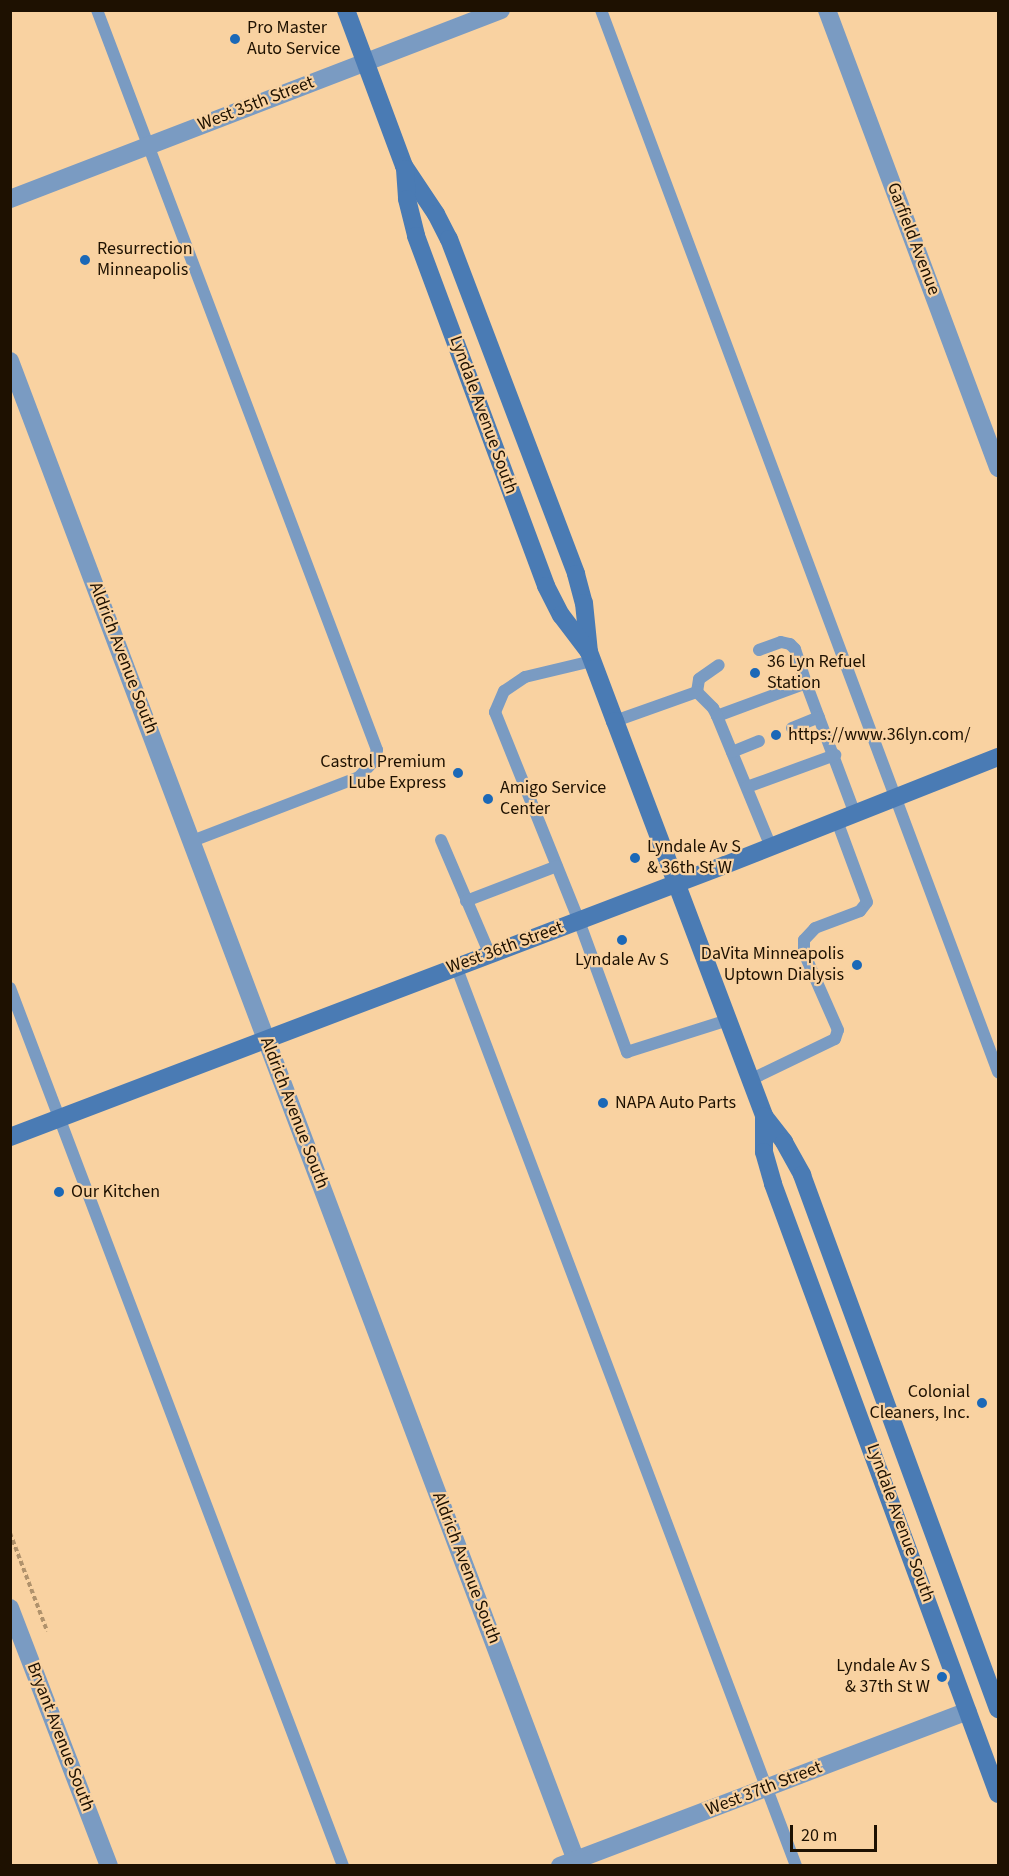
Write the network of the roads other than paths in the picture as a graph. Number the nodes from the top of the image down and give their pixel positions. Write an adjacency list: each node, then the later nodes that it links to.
1 (97, 10): 7 (lane)
2 (346, 10): 6 (main road, Lyndale Avenue South)
3 (501, 10): 6 (street, West 35th Street)
4 (601, 10): 26 (lane)
5 (827, 10): 11 (street, Garfield Avenue)
6 (365, 62): 7 (street, West 35th Street); 8 (main road, Lyndale Avenue South)
7 (148, 146): 9 (street, West 35th Street); 30 (lane)
8 (404, 166): 13 (main road, Lyndale Avenue South); 13 (main road, Lyndale Avenue South)
9 (10, 199)
10 (10, 361): 30 (street, Aldrich Avenue South)
11 (999, 468)
12 (759, 650): 15 (lane)
13 (591, 656): 19 (main road, Lyndale Avenue South); 32 (lane)
14 (718, 664): 16 (lane)
15 (806, 683): 17 (lane); 18 (lane)
16 (697, 692): 17 (lane); 19 (lane)
17 (717, 716): 22 (lane)
18 (819, 717): 20 (lane); 23 (lane)
19 (615, 721): 33 (main road, Lyndale Avenue South)
20 (792, 728)
21 (759, 741): 22 (lane)
22 (732, 752): 25 (lane)
23 (835, 755): 25 (lane); 27 (lane)
24 (999, 758): 26 (main road, West 36th Street)
25 (747, 788): 31 (lane)
26 (894, 798): 27 (main road, West 36th Street); 41 (lane)
27 (855, 814): 28 (main road, West 36th Street)
28 (837, 821): 31 (main road, West 36th Street); 42 (lane)
29 (441, 840): 34 (lane)
30 (192, 841): 40 (street, Aldrich Avenue South)
31 (771, 847): 33 (main road, West 36th Street)
32 (557, 866): 34 (lane); 35 (lane)
33 (676, 884): 35 (main road, West 36th Street); 39 (main road, Lyndale Avenue South)
34 (466, 901): 36 (lane)
35 (579, 921): 36 (main road, West 36th Street); 39 (lane)
36 (490, 955): 37 (main road, West 36th Street)
37 (456, 966): 40 (main road, West 36th Street); 49 (lane)
38 (11, 988): 44 (lane)
39 (728, 1020): 42 (main road, Lyndale Avenue South)
40 (267, 1040): 44 (main road, West 36th Street); 51 (street, Aldrich Avenue South)
41 (999, 1072)
42 (750, 1080): 43 (main road, Lyndale Avenue South)
43 (764, 1116): 47 (main road, Lyndale Avenue South); 48 (main road, Lyndale Avenue South)
44 (60, 1118): 45 (main road, West 36th Street); 53 (lane)
45 (10, 1137)
46 (10, 1608): 52 (street, Bryant Avenue South)
47 (997, 1703)
48 (968, 1711): 49 (street, West 37th Street); 50 (main road, Lyndale Avenue South)
49 (767, 1788): 51 (street, West 37th Street); 54 (lane)
50 (999, 1794)
51 (571, 1864)
52 (110, 1866)
53 (343, 1866)
54 (796, 1866)

